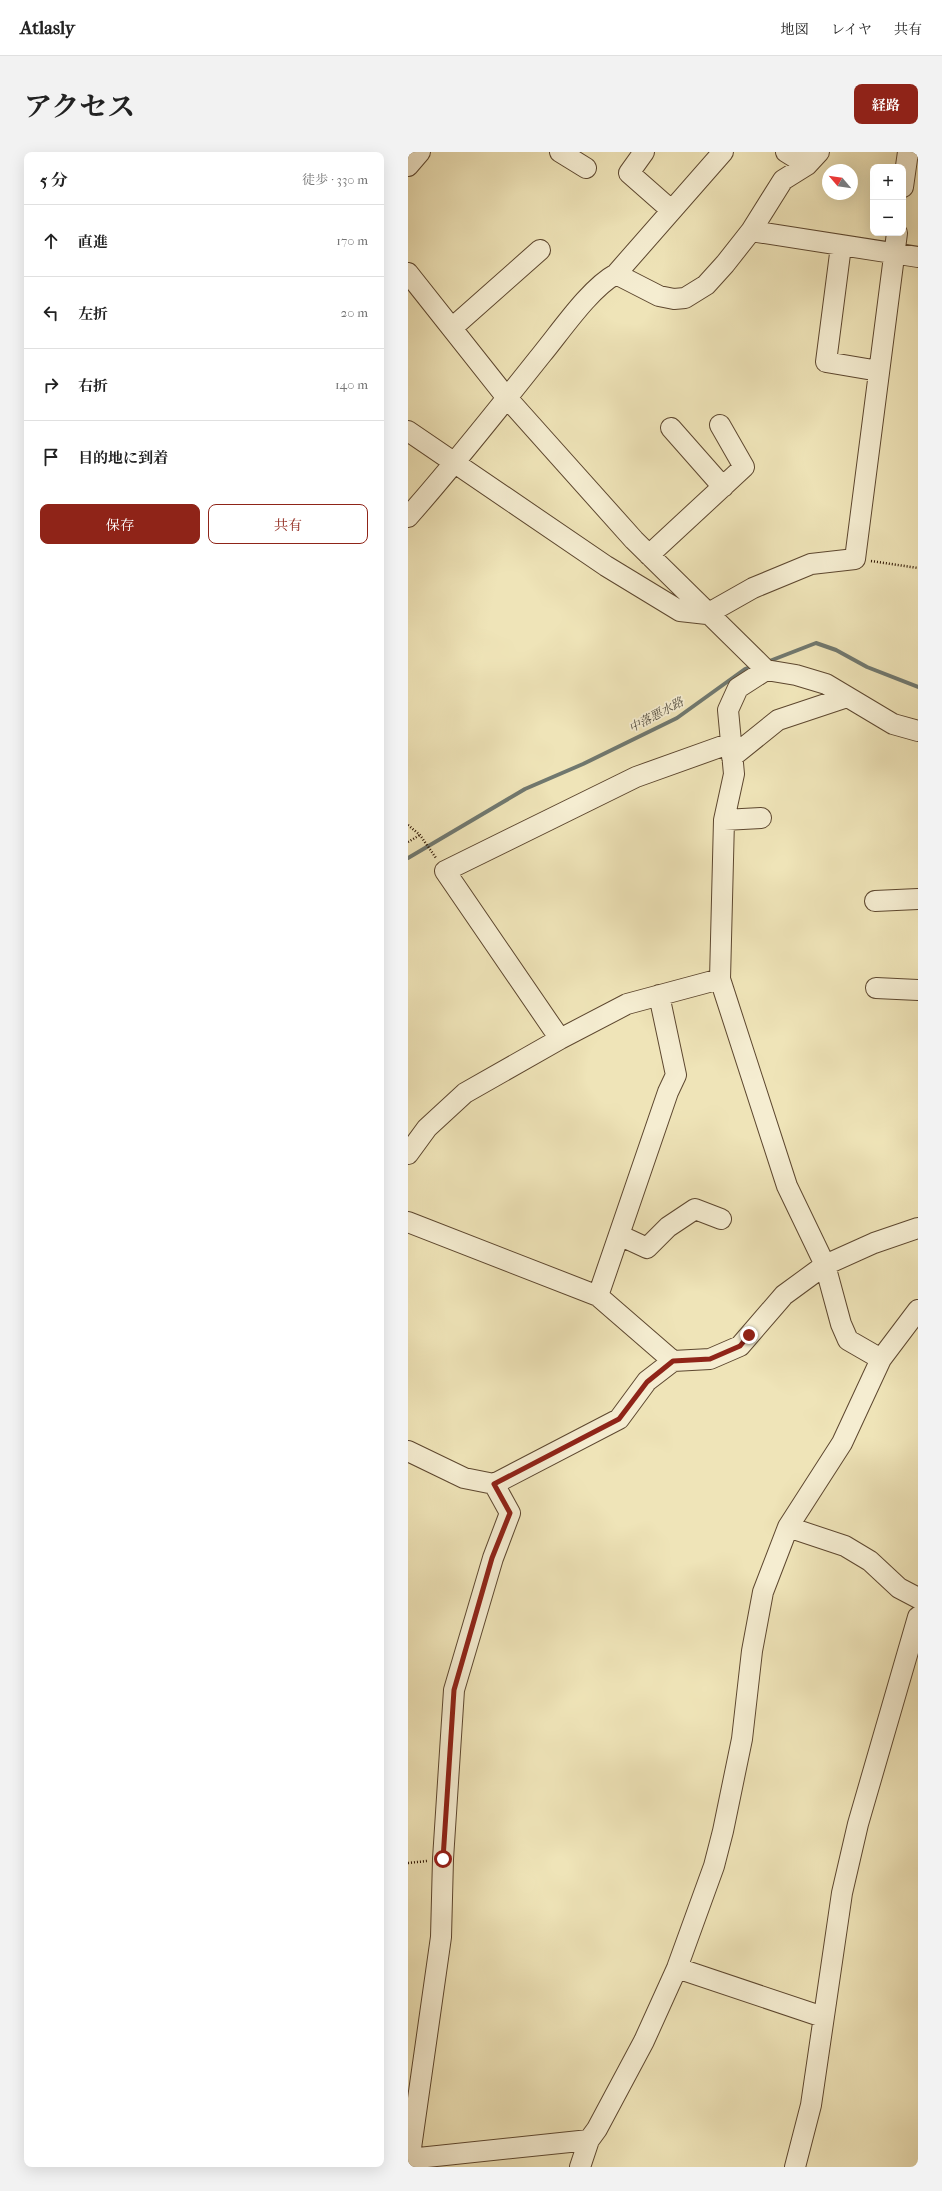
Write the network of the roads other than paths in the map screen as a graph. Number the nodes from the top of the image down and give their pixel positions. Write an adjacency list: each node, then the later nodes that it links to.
1 (420, 152): 8 (street)
2 (560, 152): 10 (street)
3 (644, 152): 11 (street)
4 (723, 152): 11 (street)
5 (786, 152): 7 (street)
6 (908, 152): 9 (street)
7 (813, 158): 12 (street)
8 (408, 166)
9 (906, 166)
10 (586, 168)
11 (671, 210): 18 (street)
12 (751, 231): 14 (street); 18 (street)
13 (897, 236): 16 (street)
14 (841, 246): 16 (street); 21 (street)
15 (540, 250): 20 (street)
16 (894, 254): 17 (street); 21 (street)
17 (918, 258)
18 (616, 274): 22 (street)
19 (412, 286): 20 (street)
20 (452, 328): 22 (street)
21 (879, 371): 30 (street)
22 (507, 398): 26 (street); 29 (street)
23 (720, 425): 27 (street)
24 (671, 428): 27 (street)
25 (408, 430): 26 (street)
26 (456, 463): 28 (street); 30 (street)
27 (723, 487): 29 (street)
28 (408, 517)
29 (649, 555): 30 (street)
30 (706, 614): 31 (street)
31 (761, 665): 32 (street); 34 (street)
32 (848, 697): 33 (street); 34 (street)
33 (918, 732)
34 (731, 750): 36 (street); 43 (street)
35 (761, 818): 36 (street)
36 (724, 820): 39 (street)
37 (918, 899): 38 (street)
38 (875, 901)
39 (720, 979): 42 (street); 49 (street)
40 (876, 988): 41 (street)
41 (918, 990)
42 (659, 995): 43 (street); 48 (street)
43 (560, 1039): 44 (street)
44 (408, 1154)
45 (721, 1219): 48 (street)
46 (408, 1222): 50 (street)
47 (918, 1228): 49 (street)
48 (619, 1235): 50 (street)
49 (825, 1266): 52 (street); 53 (street)
50 (598, 1296): 53 (street)
51 (918, 1310): 52 (street)
52 (881, 1360): 56 (street)
53 (673, 1361): 55 (street)
54 (408, 1451): 55 (street)
55 (494, 1484): 62 (street)
56 (788, 1527): 57 (street); 59 (street)
57 (918, 1598)
58 (918, 1617): 60 (street)
59 (677, 1968): 60 (street); 61 (street)
60 (823, 2018): 64 (street)
61 (589, 2140): 62 (street); 63 (street)
62 (410, 2159)
63 (580, 2167)
64 (795, 2167)

